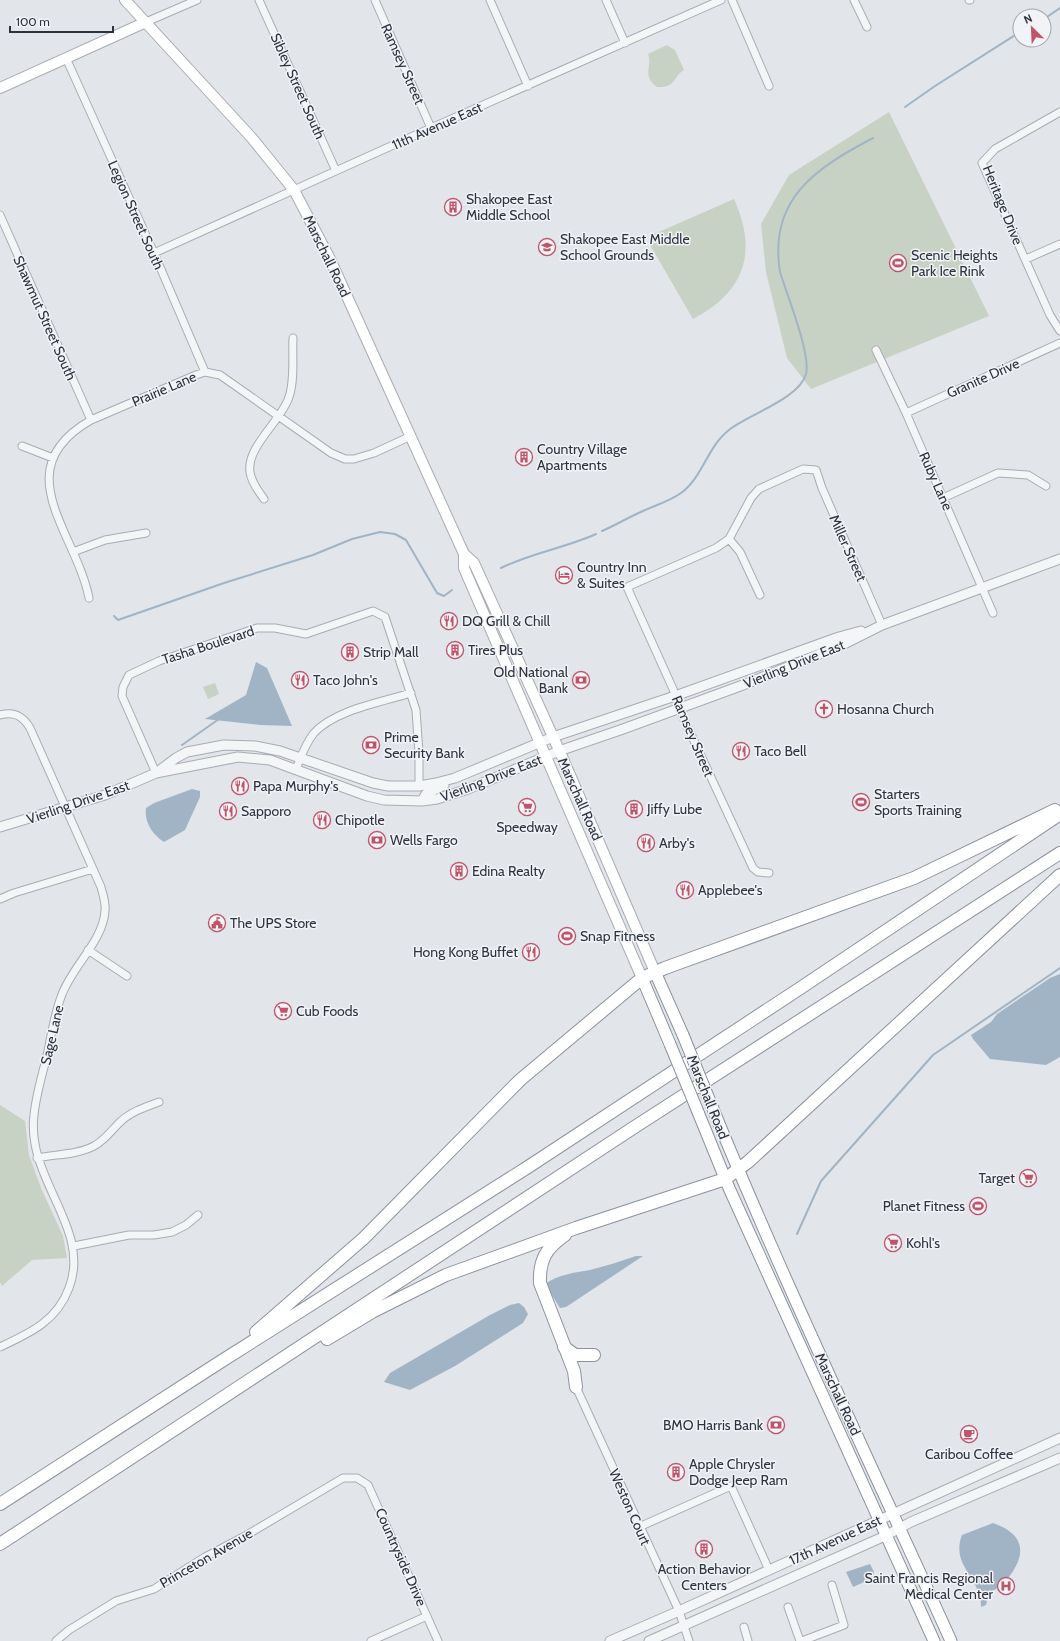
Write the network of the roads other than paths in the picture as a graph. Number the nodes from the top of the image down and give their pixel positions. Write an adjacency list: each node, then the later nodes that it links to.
1 (125, 0): 10 (main road, Marschall Road)
2 (197, 0): 10 (street)
3 (259, 0): 19 (street, Sibley Street South)
4 (375, 0): 18 (street, Ramsey Street)
5 (490, 0): 14 (street)
6 (606, 0): 12 (street)
7 (721, 0): 12 (street, 11th Avenue East)
8 (732, 0): 15 (street)
9 (854, 0): 11 (street)
10 (146, 22): 13 (main road); 20 (main road, Marschall Road)
11 (866, 27)
12 (625, 43): 14 (street, 11th Avenue East)
13 (66, 58): 16 (main road); 23 (street, Legion Street South)
14 (528, 86): 18 (street, 11th Avenue East)
15 (769, 86)
16 (0, 88)
17 (1060, 112): 24 (street, Heritage Drive)
18 (432, 128): 19 (street, 11th Avenue East)
19 (336, 171): 20 (street, 11th Avenue East)
20 (294, 190): 23 (street, 11th Avenue East); 33 (main road, Marschall Road)
21 (0, 216): 32 (street, Shawmut Street South)
22 (1060, 244): 24 (street)
23 (154, 253): 29 (street, Legion Street South)
24 (1026, 259): 25 (street, Heritage Drive)
25 (1060, 331)
26 (293, 338): 31 (street)
27 (1060, 343): 30 (street, Granite Drive)
28 (876, 350): 30 (street, Ruby Lane)
29 (206, 372): 31 (street, Prairie Lane); 32 (street, Prairie Lane)
30 (906, 413): 37 (street, Ruby Lane)
31 (278, 416): 33 (street, Prairie Lane); 38 (street)
32 (91, 420): 35 (street, Prairie Lane)
33 (410, 436): 42 (main road, Marschall Road)
34 (22, 446): 35 (street)
35 (53, 458): 41 (street, Prairie Lane)
36 (1046, 486): 37 (street)
37 (943, 498): 44 (street, Ruby Lane)
38 (264, 499)
39 (146, 533): 41 (street)
40 (729, 539): 45 (street); 48 (street, Miller Street); 50 (street, Ramsey Street)
41 (73, 552): 46 (street, Prairie Lane)
42 (464, 554): 53 (main road, Marschall Road); 54 (main road, Marschall Road)
43 (1060, 559): 44 (street, Vierling Drive East)
44 (982, 588): 47 (street, Ruby Lane); 48 (street, Vierling Drive East)
45 (760, 595)
46 (89, 598)
47 (993, 613)
48 (882, 625): 50 (street, Vierling Drive East); 51 (street, Vierling Drive East)
49 (411, 693): 57 (street); 59 (street, Tasha Boulevard); 61 (street, Tasha Boulevard)
50 (675, 696): 51 (street, Ramsey Street); 53 (street, Vierling Drive East)
51 (680, 708): 55 (street, Vierling Drive East); 69 (street, Ramsey Street)
52 (0, 715): 64 (street, Sage Lane)
53 (553, 737): 54 (street, Vierling Drive East); 55 (main road, Marschall Road)
54 (539, 742): 56 (main road, Marschall Road); 60 (street, Vierling Drive East)
55 (559, 751): 56 (street, Vierling Drive East); 73 (main road, Marschall Road)
56 (546, 756): 62 (street, Vierling Drive East); 75 (main road, Marschall Road)
57 (300, 758): 58 (street); 59 (street, Vierling Drive East); 61 (street, Vierling Drive East)
58 (296, 769): 59 (street, Vierling Drive East); 62 (street, Vierling Drive East)
59 (156, 773): 64 (street, Vierling Drive East)
60 (455, 778): 61 (street, Vierling Drive East); 62 (street)
61 (419, 786)
62 (422, 801)
63 (1060, 807): 73 (highway)
64 (66, 808): 66 (street, Vierling Drive East); 68 (street, Sage Lane)
65 (1060, 814): 86 (highway)
66 (0, 827)
67 (1060, 853): 88 (highway)
68 (93, 869): 71 (street); 72 (street, Sage Lane)
69 (769, 873)
70 (1060, 876): 78 (highway)
71 (0, 899)
72 (88, 950): 74 (street); 77 (street, Sage Lane)
73 (655, 972): 75 (highway); 78 (highway, Marschall Road, bridge)
74 (127, 976)
75 (642, 978): 79 (highway, Marschall Road, bridge); 86 (highway)
76 (160, 1102): 77 (street)
77 (37, 1158): 82 (street, Sage Lane)
78 (738, 1170): 79 (highway); 93 (highway, Marschall Road)
79 (725, 1179): 81 (highway); 94 (highway, Marschall Road)
80 (198, 1215): 82 (street)
81 (576, 1228): 84 (highway); 88 (highway)
82 (74, 1246): 83 (street, Sage Lane)
83 (0, 1347)
84 (564, 1347): 85 (highway); 87 (highway)
85 (594, 1355)
86 (217, 1364): 92 (highway)
87 (576, 1387): 95 (street, Weston Court)
88 (218, 1401): 98 (highway)
89 (1060, 1438): 93 (street, 17th Avenue East)
90 (1060, 1458): 96 (street, 17th Avenue East)
91 (357, 1478): 103 (street, Countryside Drive); 106 (street, Princeton Avenue)
92 (0, 1504)
93 (893, 1514): 94 (street, 17th Avenue East); 96 (highway, Marschall Road)
94 (878, 1520): 97 (highway, Marschall Road); 99 (street, 17th Avenue East)
95 (639, 1527): 99 (street); 102 (street, Weston Court)
96 (900, 1528): 97 (street, 17th Avenue East); 115 (highway, Marschall Road)
97 (885, 1536): 104 (street, 17th Avenue East); 114 (highway, Marschall Road)
98 (0, 1544)
99 (769, 1570): 102 (street, 17th Avenue East)
100 (832, 1584): 113 (street)
101 (788, 1607): 113 (street)
102 (679, 1612): 104 (street, Weston Court); 109 (street, 17th Avenue East)
103 (427, 1616): 107 (street); 108 (street, Countryside Drive)
104 (684, 1626): 110 (street, 17th Avenue East); 111 (street, Weston Court)
105 (744, 1627): 112 (street)
106 (56, 1641)
107 (370, 1641)
108 (438, 1641)
109 (610, 1641)
110 (649, 1641)
111 (689, 1641)
112 (748, 1641)
113 (801, 1641)
114 (934, 1641)
115 (951, 1641)

